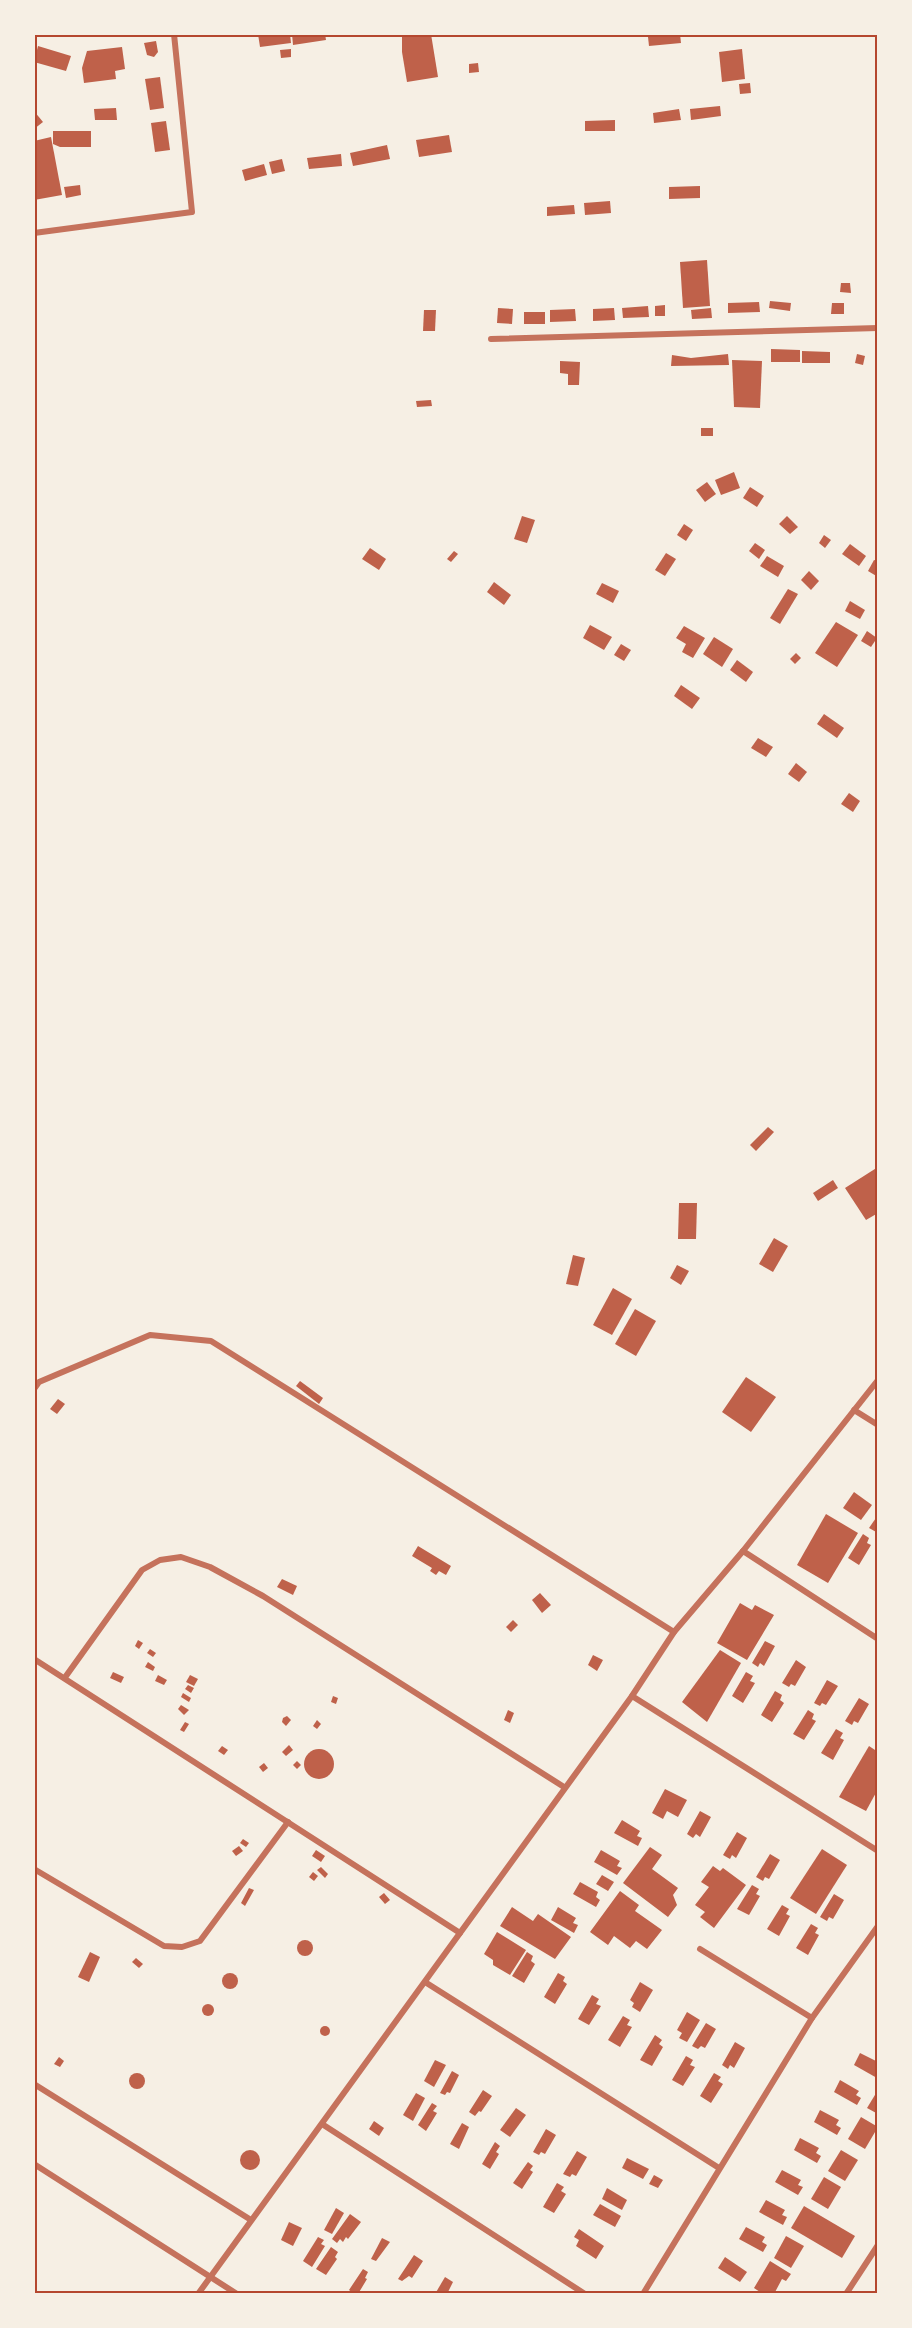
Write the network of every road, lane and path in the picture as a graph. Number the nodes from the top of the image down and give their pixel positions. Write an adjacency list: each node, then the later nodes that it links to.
1 (174, 34): 2 (street)
2 (34, 232)
3 (878, 328): 4 (street)
4 (491, 339)
5 (878, 1380): 7 (street)
6 (34, 1389): 10 (street)
7 (854, 1410): 8 (street); 9 (street)
8 (878, 1425)
9 (743, 1551): 10 (street); 11 (street)
10 (674, 1632): 14 (street)
11 (878, 1639)
12 (34, 1659): 13 (street)
13 (66, 1676): 15 (street); 16 (street)
14 (632, 1696): 15 (street); 17 (street)
15 (564, 1787): 20 (street)
16 (288, 1822): 18 (street); 20 (street)
17 (878, 1851)
18 (34, 1869)
19 (878, 1926): 23 (street)
20 (460, 1933): 22 (street)
21 (700, 1949): 23 (street)
22 (425, 1982): 25 (street); 27 (street)
23 (812, 2018): 27 (street)
24 (34, 2084): 28 (street)
25 (322, 2124): 28 (street); 33 (street)
26 (34, 2164): 30 (street)
27 (719, 2168): 34 (street)
28 (251, 2220): 30 (street)
29 (878, 2245): 35 (street)
30 (210, 2277): 31 (street); 32 (street)
31 (198, 2294)
32 (237, 2294)
33 (585, 2294)
34 (643, 2294)
35 (846, 2294)

